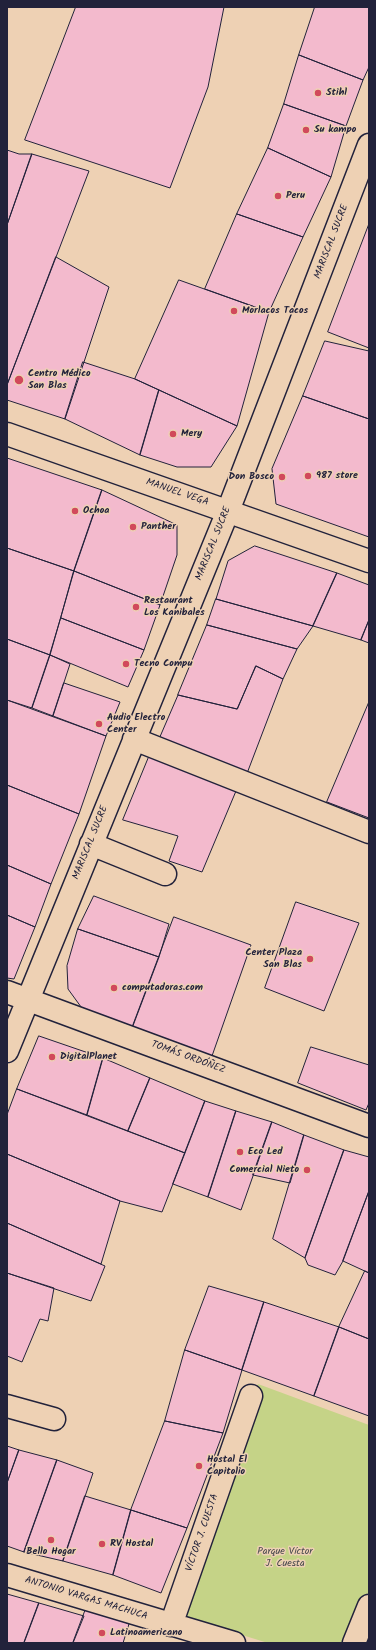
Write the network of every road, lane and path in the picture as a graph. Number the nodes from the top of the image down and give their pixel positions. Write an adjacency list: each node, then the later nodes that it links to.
1 (369, 144): 3 (street, MARISCAL SUCRE)
2 (7, 434): 3 (street, MANUEL VEGA)
3 (228, 511): 4 (street, MANUEL VEGA); 5 (street, MARISCAL SUCRE)
4 (369, 561)
5 (134, 739): 6 (street); 7 (street, MARISCAL SUCRE)
6 (369, 832)
7 (91, 844): 8 (street); 10 (street, MARISCAL SUCRE)
8 (165, 874)
9 (7, 992): 10 (street, TOMÁS ORDÓÑEZ)
10 (28, 999): 11 (street, MARISCAL SUCRE); 12 (street, TOMÁS ORDÓÑEZ)
11 (7, 1051)
12 (369, 1126)
13 (251, 1396): 18 (street, VÍCTOR J. CUESTA)
14 (7, 1406): 15 (street)
15 (54, 1419)
16 (7, 1574): 18 (street, ANTONIO VARGAS MACHUCA)
17 (369, 1606): 20 (street)
18 (170, 1625): 19 (street, ANTONIO VARGAS MACHUCA)
19 (234, 1643)
20 (354, 1643)

